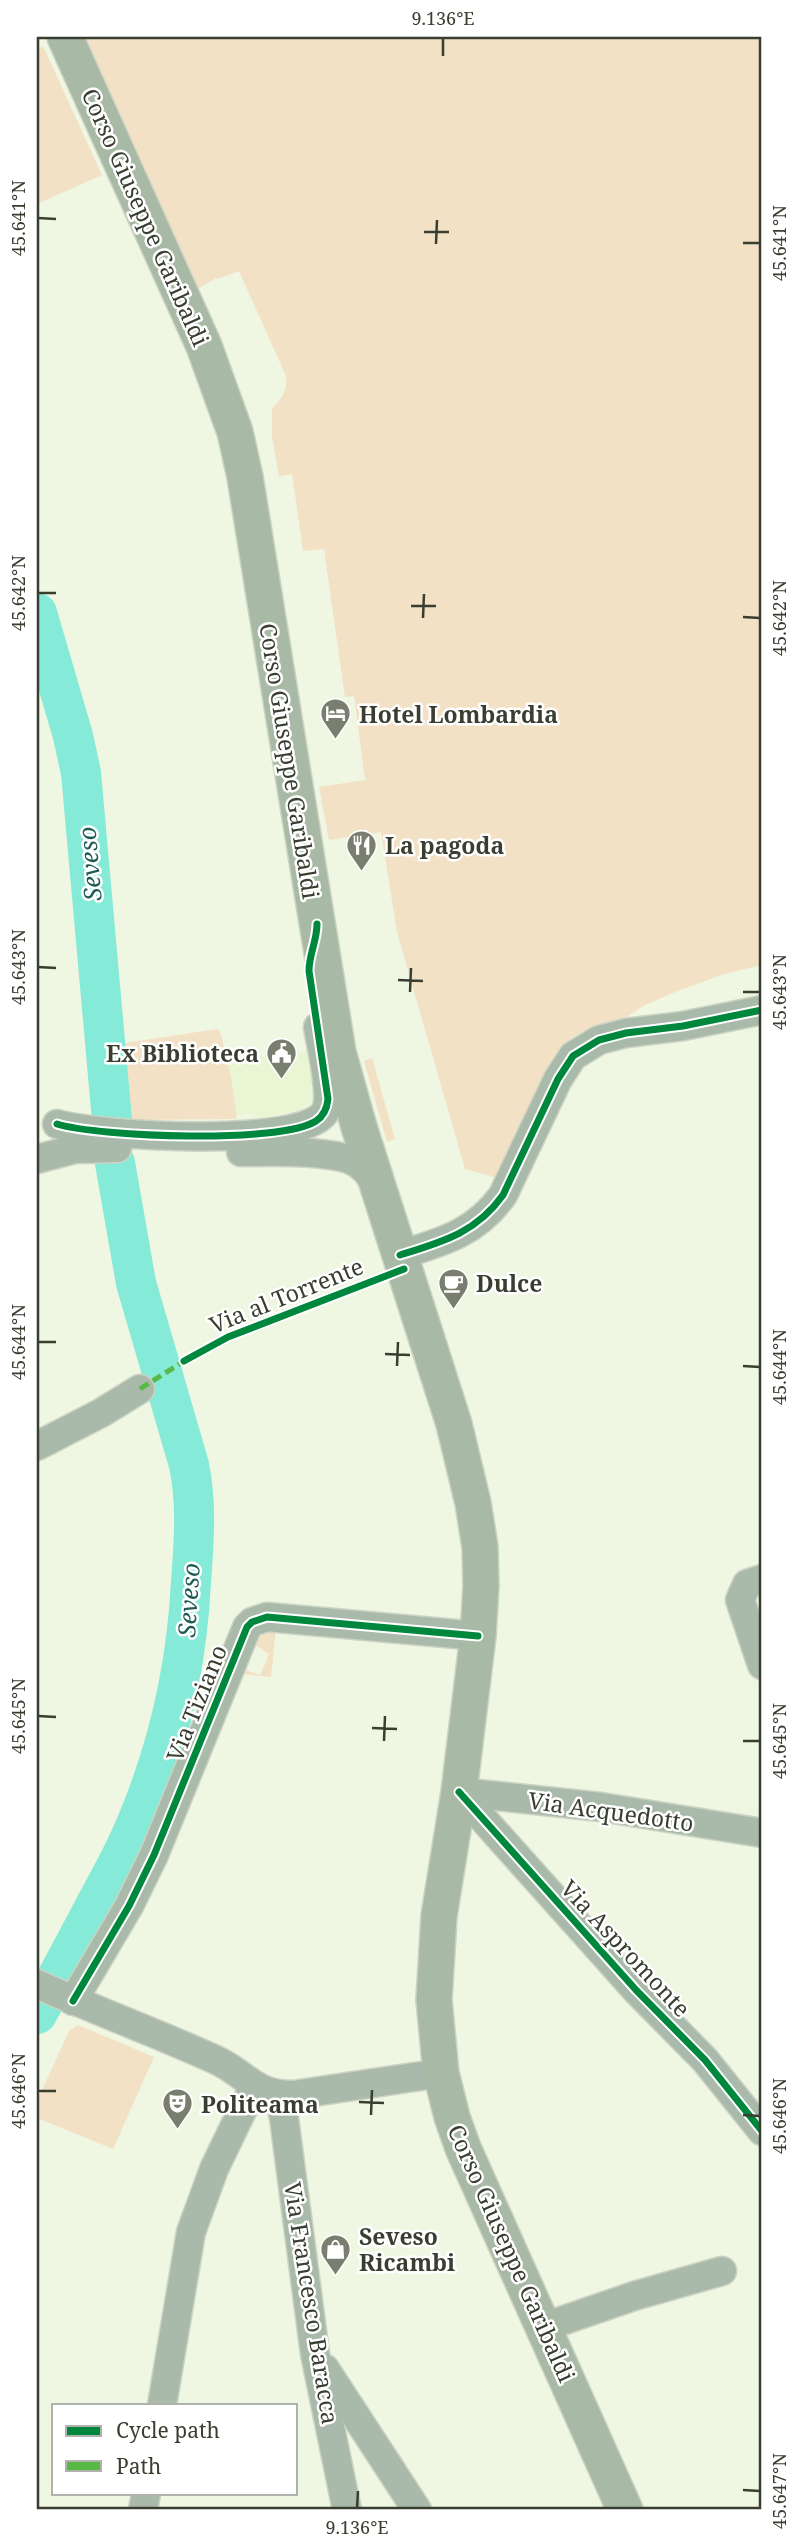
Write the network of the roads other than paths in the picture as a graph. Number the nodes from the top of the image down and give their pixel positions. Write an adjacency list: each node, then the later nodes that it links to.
1 (65, 37): 2 (main road, Corso Giuseppe Garibaldi)
2 (317, 924): 5 (street); 6 (main road, Corso Giuseppe Garibaldi)
3 (762, 1010): 12 (street)
4 (43, 1115): 7 (street); 8 (street)
5 (316, 1121): 6 (street); 7 (street)
6 (359, 1127): 9 (street); 11 (main road, Corso Giuseppe Garibaldi)
7 (113, 1141): 9 (street); 10 (street)
8 (37, 1144)
9 (324, 1155): 11 (street)
10 (37, 1159)
11 (380, 1193): 12 (main road, Corso Giuseppe Garibaldi)
12 (400, 1255): 16 (main road, Corso Giuseppe Garibaldi)
13 (139, 1389): 14 (street)
14 (37, 1446)
15 (762, 1578): 17 (street)
16 (478, 1636): 18 (main road, Corso Giuseppe Garibaldi); 20 (street, Via Tiziano)
17 (762, 1665)
18 (459, 1792): 19 (street, Via Acquedotto); 21 (main road, Corso Giuseppe Garibaldi); 23 (street, Via Aspromonte)
19 (762, 1833)
20 (57, 1994): 22 (street)
21 (441, 2073): 22 (street); 25 (main road, Corso Giuseppe Garibaldi)
22 (267, 2091): 26 (street, Via Francesco Baracca); 27 (street)
23 (762, 2131)
24 (722, 2271): 25 (street)
25 (544, 2327): 30 (main road, Corso Giuseppe Garibaldi)
26 (315, 2354): 28 (street, Via Francesco Baracca); 29 (street)
27 (162, 2404)
28 (348, 2510)
29 (417, 2510)
30 (625, 2510)

